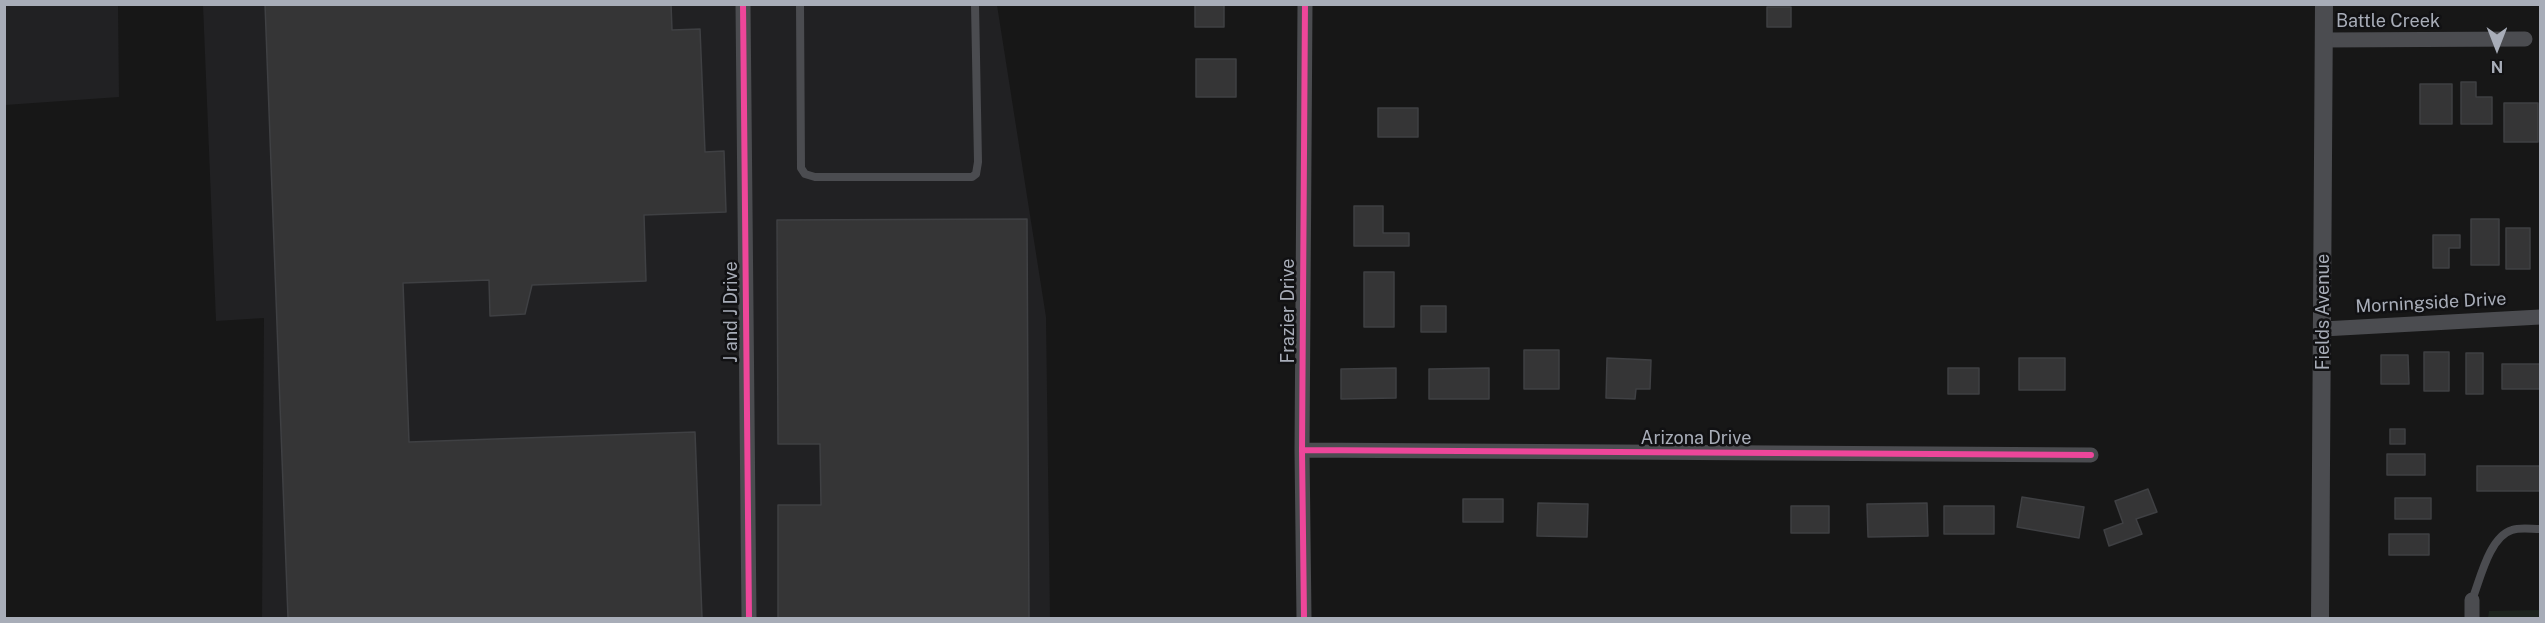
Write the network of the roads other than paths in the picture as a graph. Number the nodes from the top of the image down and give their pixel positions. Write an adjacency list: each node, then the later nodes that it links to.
1 (743, 4): 14 (street, J and J Drive)
2 (800, 4): 3 (lane)
3 (975, 4)
4 (1305, 4): 10 (street, Frazier Drive)
5 (2324, 4): 7 (street, Fields Avenue)
6 (2525, 39): 7 (street, Battle Creek)
7 (2323, 40): 9 (street, Fields Avenue)
8 (2541, 317): 9 (street, Morningside Drive)
9 (2323, 329): 16 (street, Fields Avenue)
10 (1302, 450): 11 (street, Arizona Drive); 15 (street, Frazier Drive)
11 (2091, 455)
12 (2541, 529): 13 (lane)
13 (2472, 600): 17 (street)
14 (749, 618)
15 (1304, 618)
16 (2320, 618)
17 (2472, 618)

